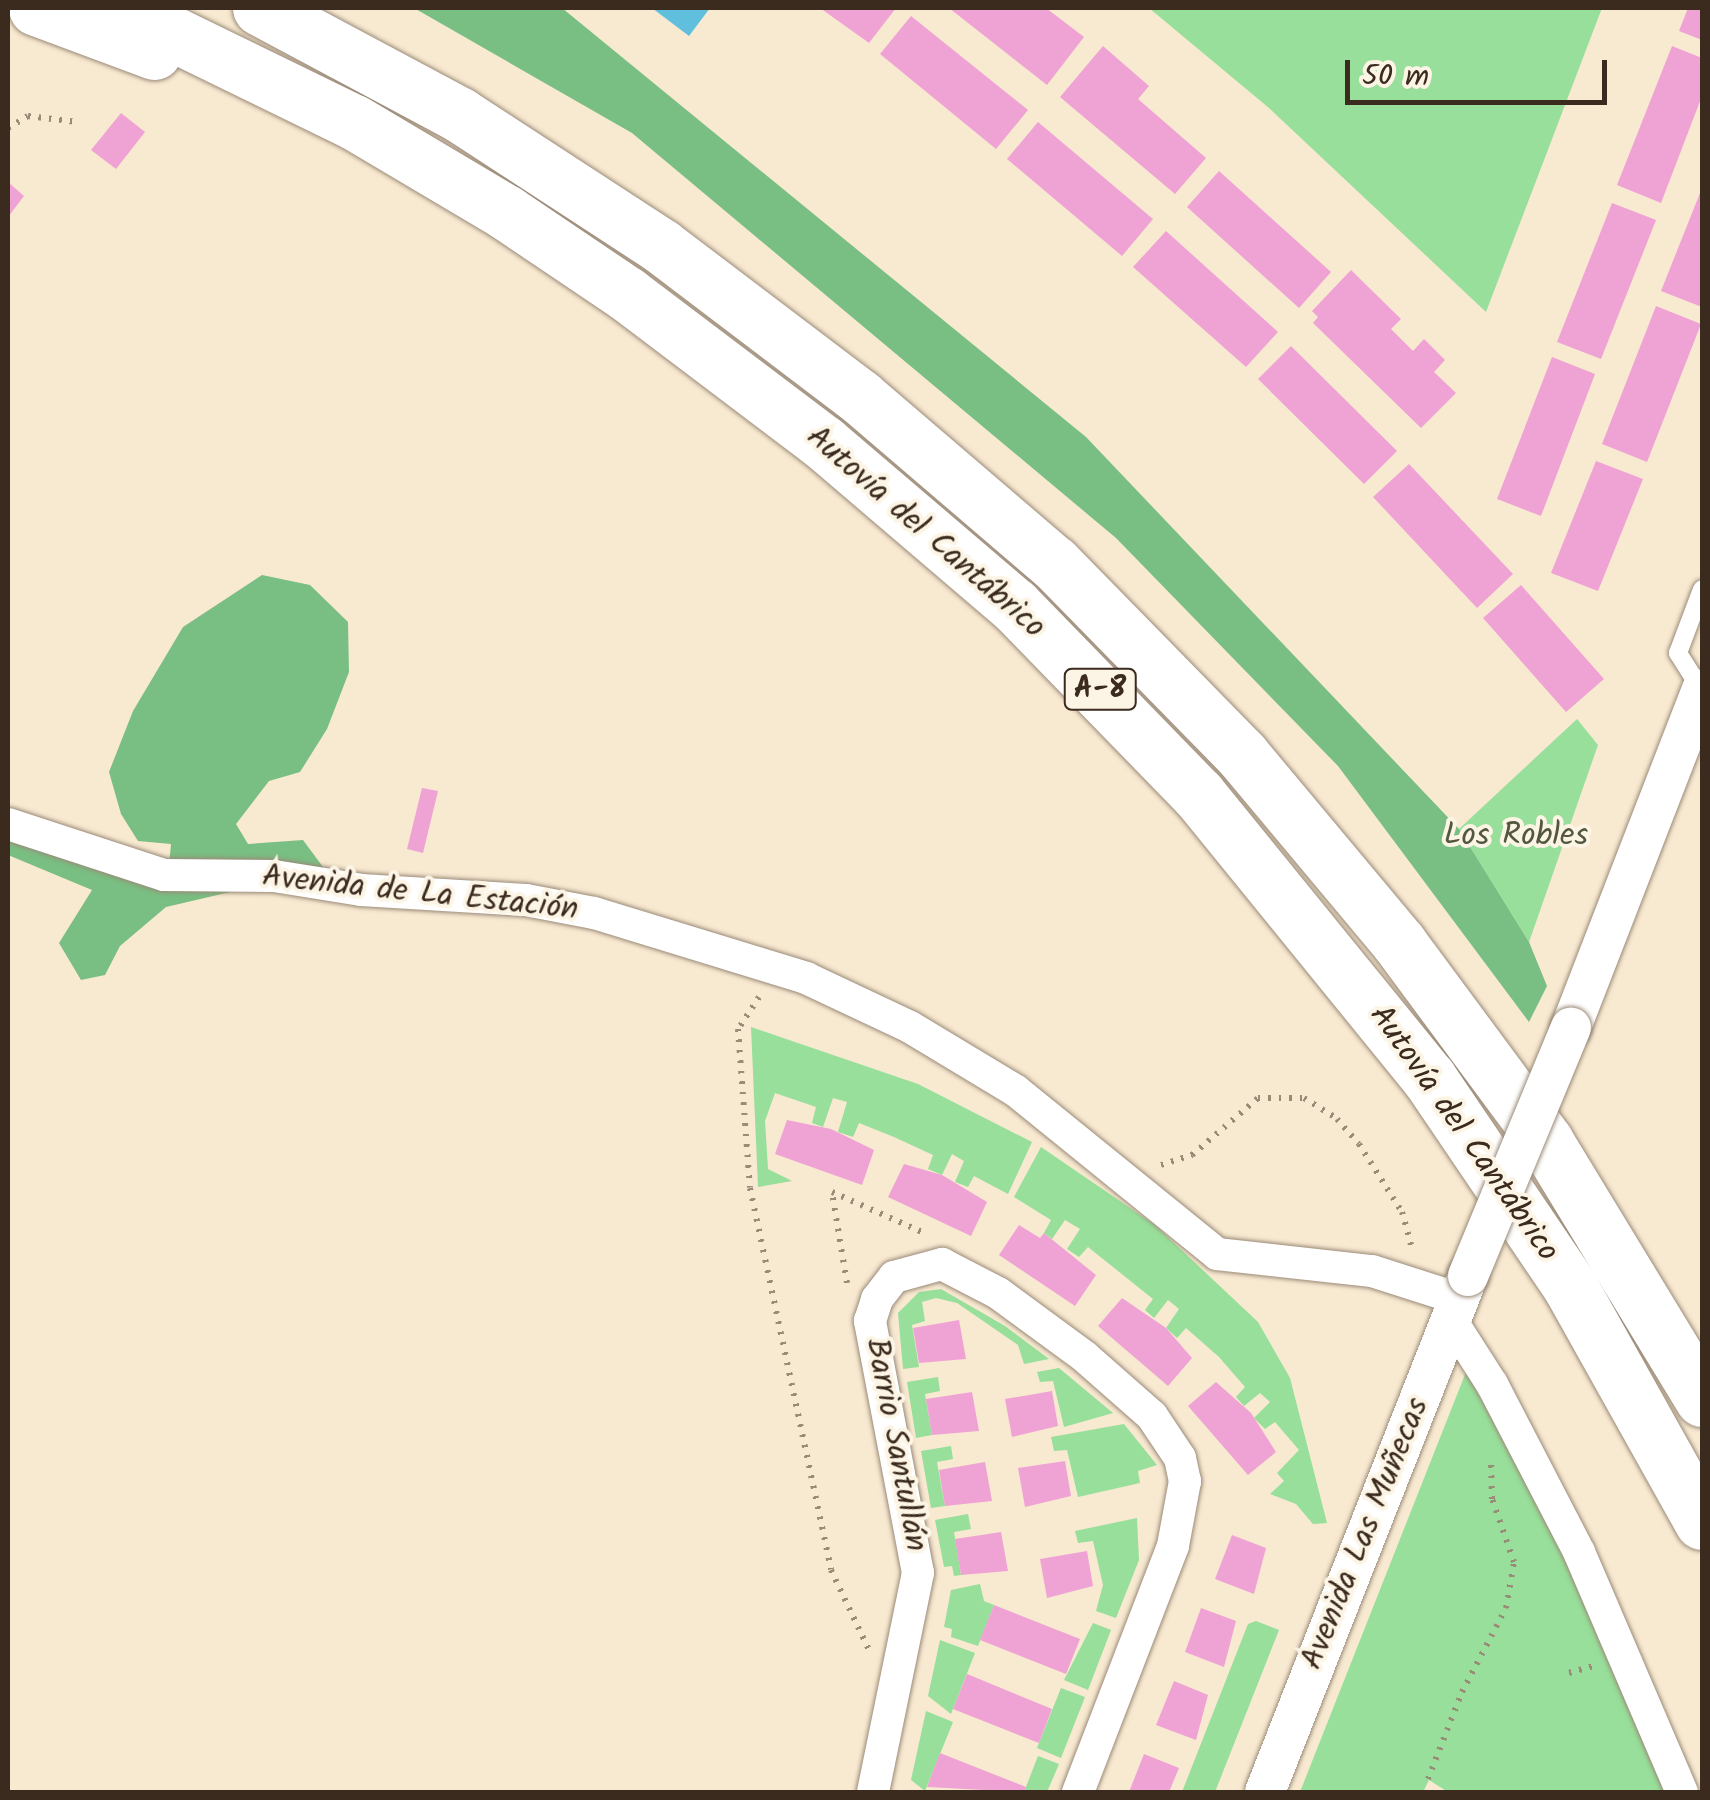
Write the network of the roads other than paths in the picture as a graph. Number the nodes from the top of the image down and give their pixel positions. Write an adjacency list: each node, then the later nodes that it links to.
1 (34, 8): 3 (street); 4 (highway)
2 (296, 14): 11 (highway, Autovía del Cantábrico / A-8)
3 (8, 24)
4 (133, 28): 5 (highway); 5 (highway, Autovía del Cantábrico / A-8)
5 (733, 374): 12 (highway, Autovía del Cantábrico / A-8)
6 (1702, 588): 7 (lane)
7 (1702, 690): 8 (street, Avenida Las Muñecas)
8 (1687, 766): 10 (street, Avenida Las Muñecas, bridge)
9 (8, 824): 10 (street, Avenida de La Estación)
10 (1459, 1298): 15 (street, Avenida Las Muñecas); 16 (street)
11 (1702, 1399)
12 (1702, 1522)
13 (872, 1792): 14 (street, Barrio Santullán)
14 (1078, 1792)
15 (1264, 1792)
16 (1682, 1792)

